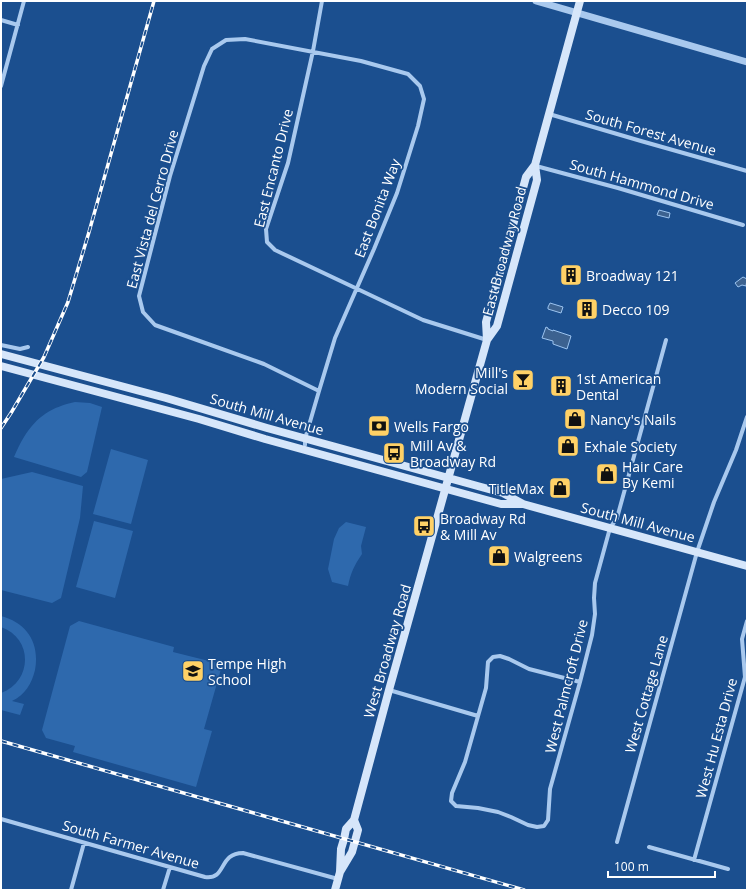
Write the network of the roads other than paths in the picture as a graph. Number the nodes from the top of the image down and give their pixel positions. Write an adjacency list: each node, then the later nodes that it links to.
1 (24, 1): 7 (street)
2 (322, 1): 8 (street, East Encanto Drive)
3 (536, 1): 5 (street)
4 (580, 1): 5 (main road, East Broadway Road)
5 (577, 13): 9 (street); 11 (main road, East Broadway Road)
6 (1, 20): 7 (street)
7 (18, 25): 10 (street)
8 (312, 51): 15 (street, East Encanto Drive); 15 (street, East Bonita Way); 22 (street, East Vista del Cerro Drive)
9 (747, 62)
10 (1, 86)
11 (550, 114): 12 (main road, East Broadway Road); 13 (street, South Forest Avenue)
12 (535, 165): 14 (street, South Hammond Drive); 16 (main road, East Broadway Road)
13 (747, 171)
14 (743, 225)
15 (357, 288): 16 (street, East Encanto Drive); 22 (street, East Bonita Way)
16 (487, 340): 25 (main road, East Broadway Road)
17 (666, 340): 28 (street, West Palmcroft Drive)
18 (1, 345): 19 (street)
19 (28, 348)
20 (1, 354): 24 (main road, South Mill Avenue)
21 (1, 366): 26 (main road, South Mill Avenue)
22 (318, 391): 24 (street, East Bonita Way)
23 (747, 417): 29 (street, West Cottage Lane)
24 (305, 442): 25 (main road, South Mill Avenue)
25 (449, 478): 26 (main road, East Broadway Road); 27 (main road, South Mill Avenue)
26 (446, 489): 27 (main road, South Mill Avenue); 33 (main road, West Broadway Road)
27 (523, 504): 28 (main road, South Mill Avenue)
28 (610, 528): 29 (main road, South Mill Avenue); 32 (street, West Palmcroft Drive)
29 (697, 552): 30 (main road, South Mill Avenue); 38 (street, West Cottage Lane)
30 (747, 566)
31 (747, 621): 40 (street, West Hu Esta Drive)
32 (580, 682): 34 (street); 34 (street, West Palmcroft Drive)
33 (389, 690): 34 (street); 36 (main road, West Broadway Road)
34 (478, 716)
35 (1, 819): 37 (street, South Farmer Avenue)
36 (354, 820): 43 (main road, West Broadway Road); 43 (main road, West Broadway Road)
37 (84, 842): 41 (street, South Farmer Avenue); 44 (street)
38 (617, 842)
39 (649, 846): 40 (street)
40 (694, 860): 42 (street)
41 (170, 867): 43 (street, South Farmer Avenue); 45 (street)
42 (728, 869)
43 (339, 876): 46 (main road, West Broadway Road)
44 (71, 890)
45 (163, 890)
46 (334, 890)

